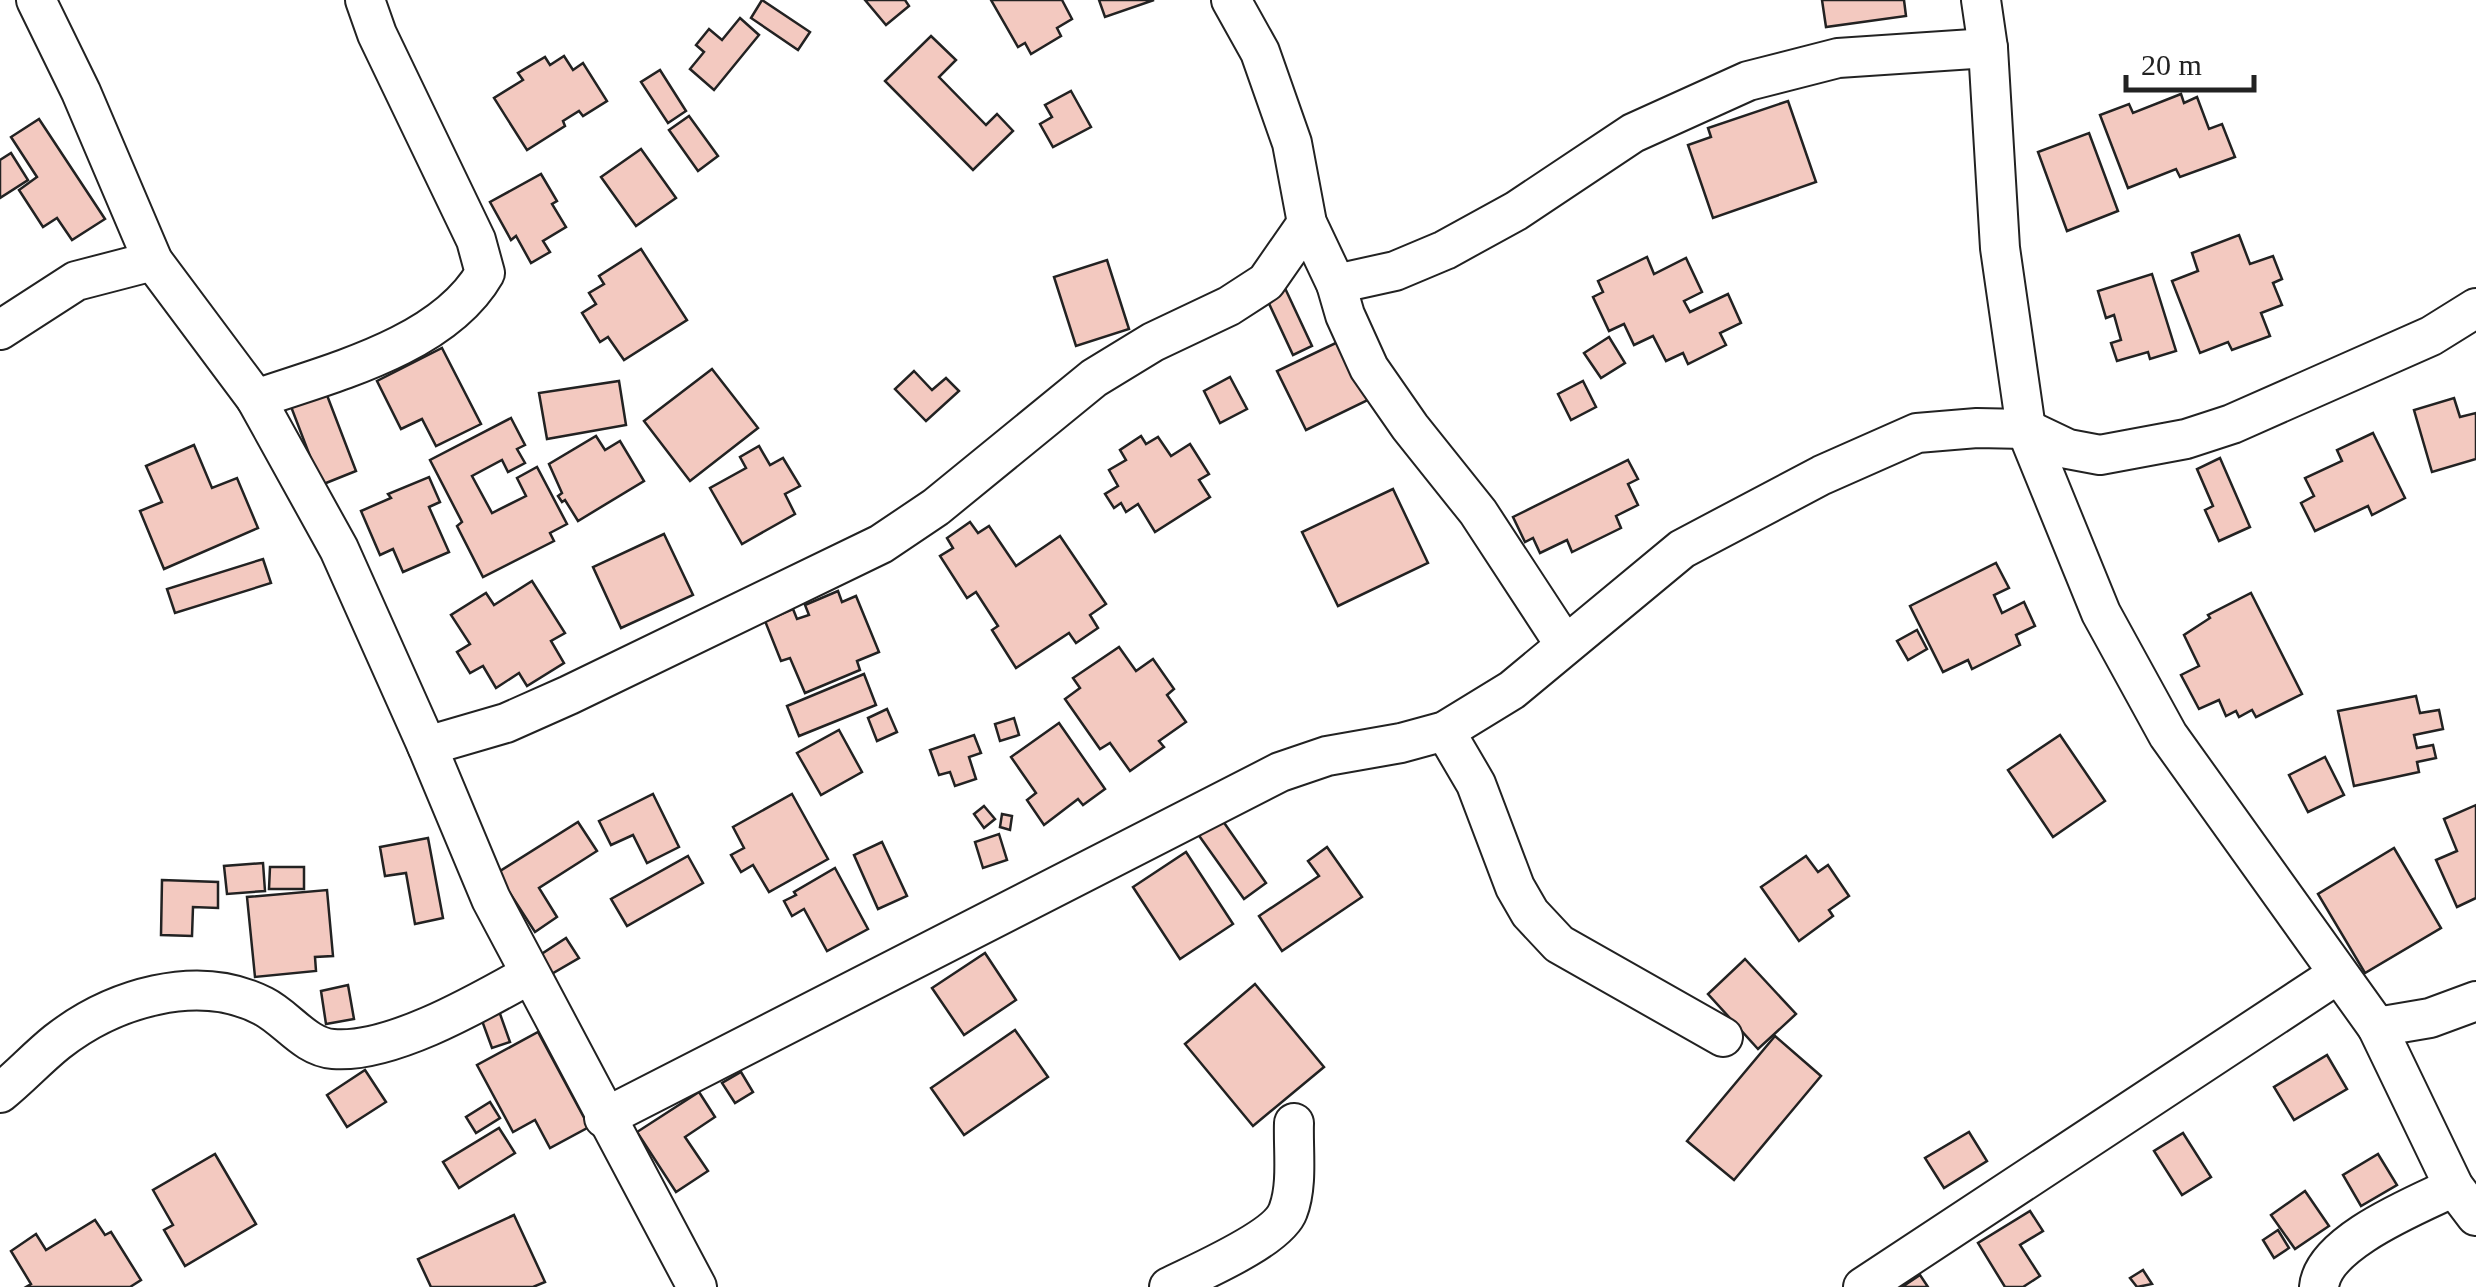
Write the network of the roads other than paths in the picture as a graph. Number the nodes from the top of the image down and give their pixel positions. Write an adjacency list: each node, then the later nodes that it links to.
1 (36, 0): 7 (street)
2 (364, 0): 11 (street)
3 (1231, 0): 6 (street)
4 (1981, 0): 5 (street)
5 (1988, 48): 8 (street); 12 (street)
6 (1307, 224): 8 (street); 15 (street)
7 (152, 261): 10 (street); 11 (street)
8 (1336, 284): 13 (street)
9 (2476, 308): 12 (street)
10 (0, 330)
11 (256, 399): 15 (street)
12 (2026, 429): 13 (street); 17 (street)
13 (1565, 645): 14 (street)
14 (1445, 730): 20 (street); 22 (street)
15 (427, 746): 16 (street)
16 (530, 974): 21 (street); 22 (street)
17 (2338, 974): 19 (street); 27 (street)
18 (2476, 1001): 19 (street)
19 (2377, 1027): 24 (street)
20 (1724, 1038)
21 (0, 1093)
22 (604, 1118): 25 (street)
23 (1294, 1123): 26 (street)
24 (2465, 1202): 28 (street)
25 (697, 1287)
26 (1169, 1287)
27 (1863, 1287)
28 (2320, 1287)

